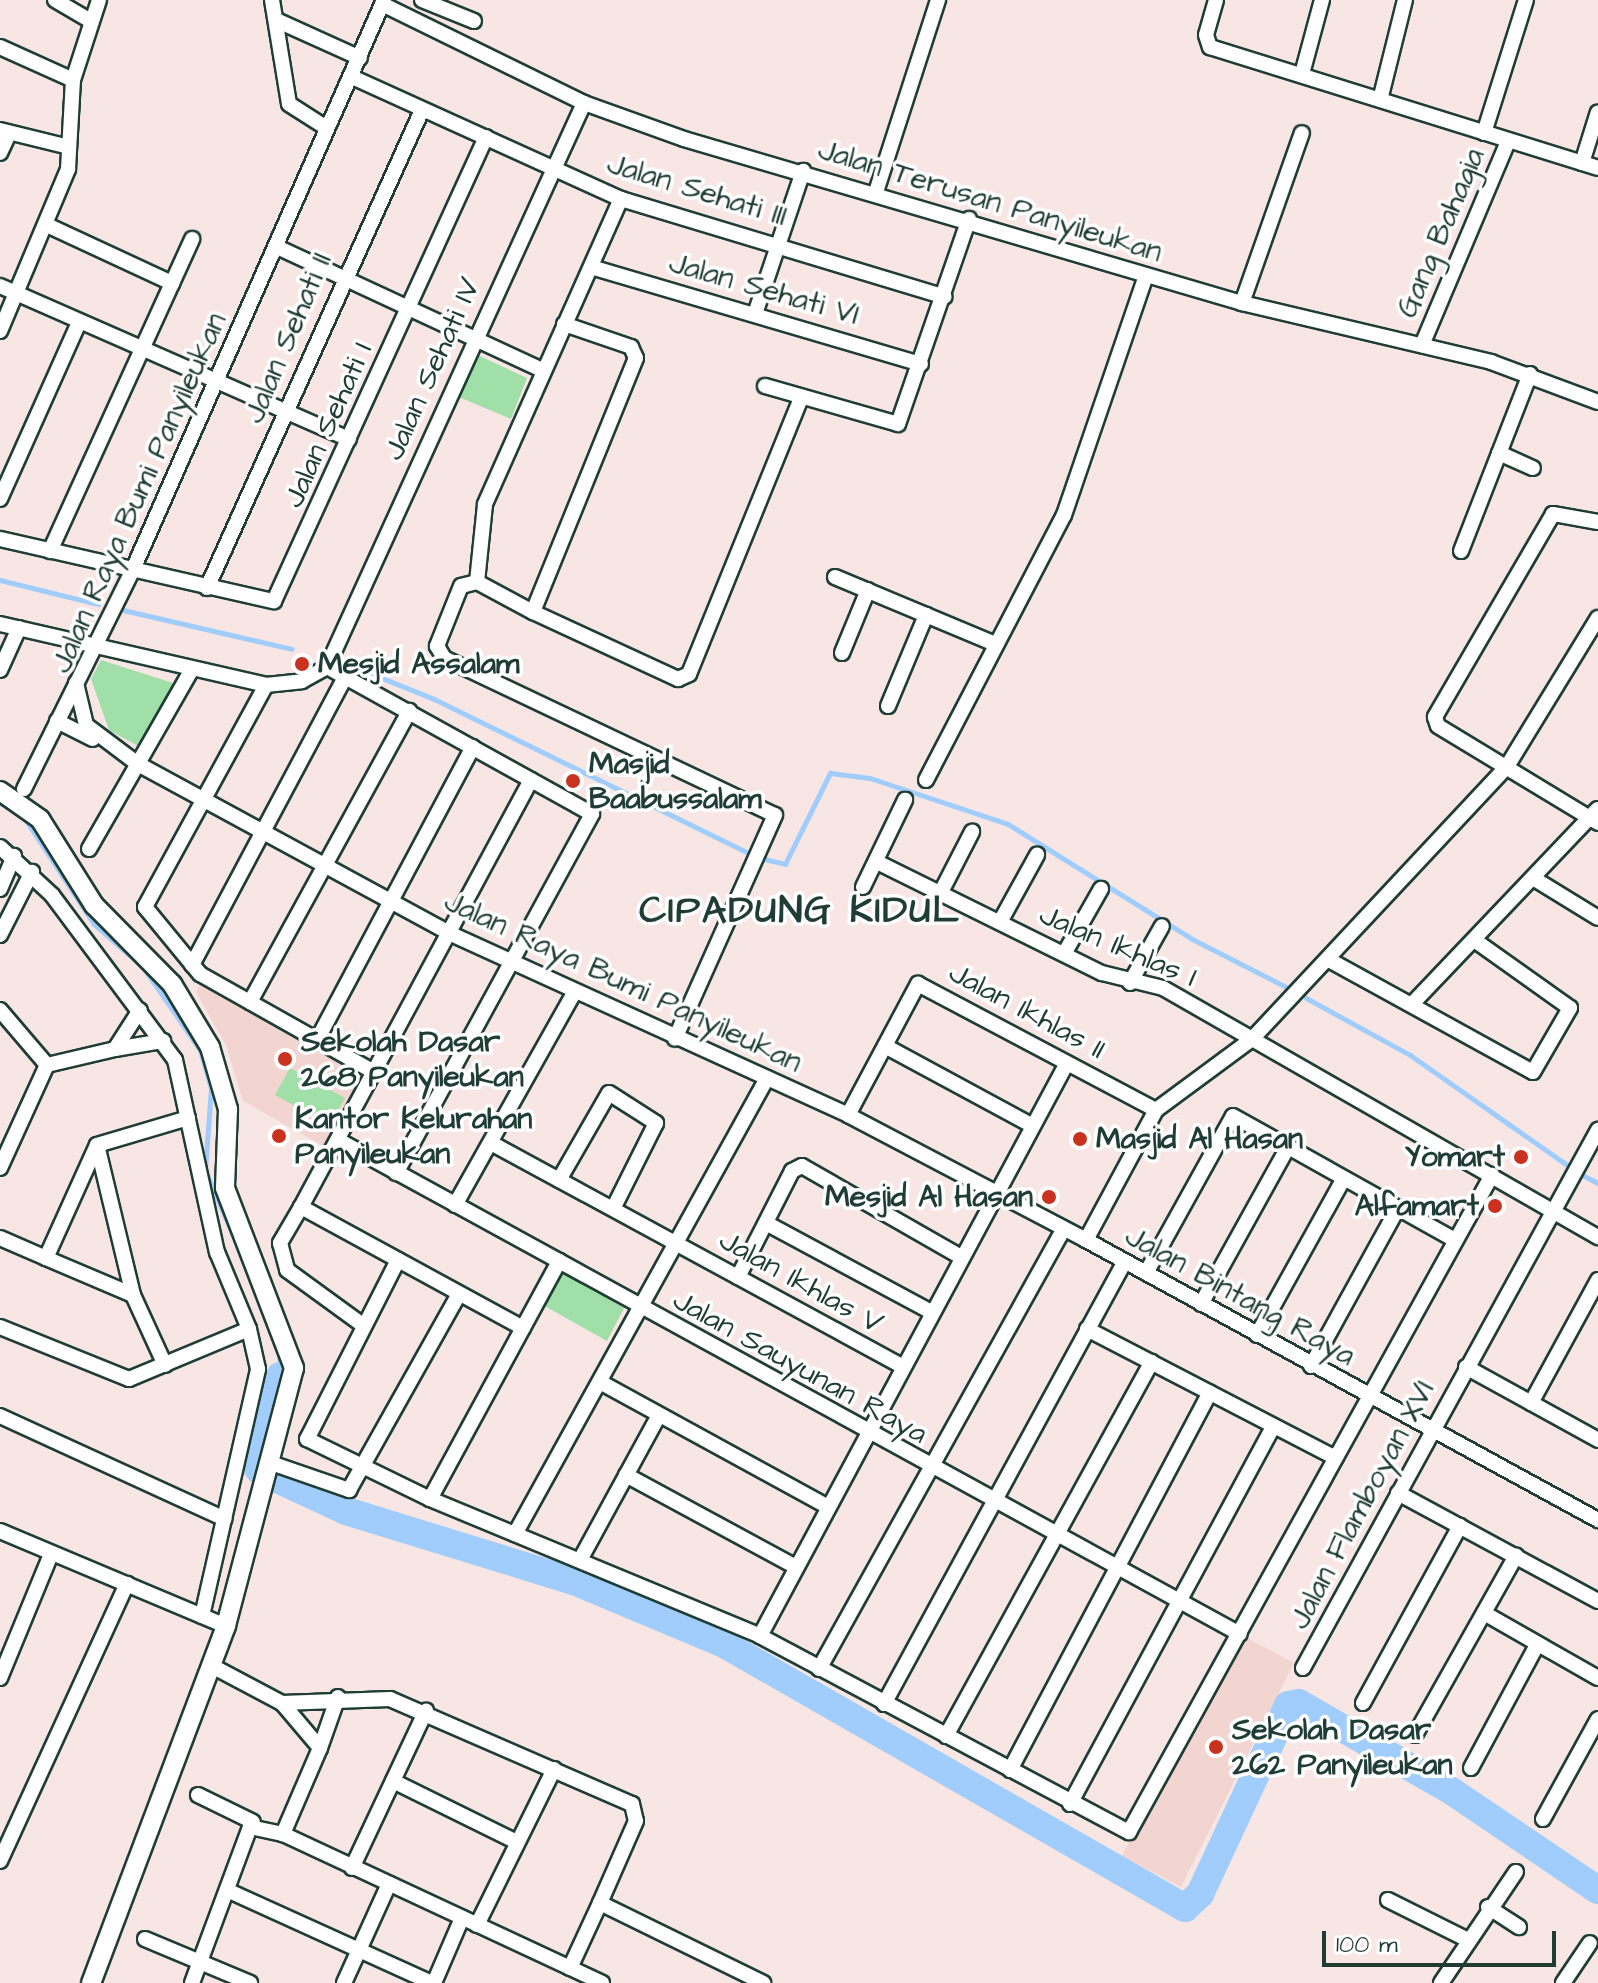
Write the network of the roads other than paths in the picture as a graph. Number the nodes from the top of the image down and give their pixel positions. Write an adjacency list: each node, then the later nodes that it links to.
1 (55, 0): 12 (street)
2 (99, 0): 12 (street)
3 (272, 0): 11 (street)
4 (422, 0): 13 (street)
5 (938, 0): 35 (street)
6 (1216, 0): 16 (street)
7 (1322, 0): 16 (street)
8 (1405, 0): 19 (street)
9 (1526, 0): 26 (street)
10 (383, 2): 15 (street, Jalan Raya Bumi Panyileukan); 20 (street, Jalan Terusan Panyileukan)
11 (276, 20): 15 (street); 23 (street)
12 (91, 21): 18 (street)
13 (474, 21)
14 (0, 47): 18 (street)
15 (360, 58): 17 (street, Jalan Raya Bumi Panyileukan)
16 (1302, 74): 19 (street)
17 (352, 77): 21 (street, Jalan Sehati III); 23 (street, Jalan Raya Bumi Panyileukan)
18 (73, 80): 29 (street)
19 (1381, 96): 26 (street)
20 (583, 106): 32 (street, Jalan Sehati IV); 34 (street, Jalan Terusan Panyileukan)
21 (422, 110): 27 (street, Jalan Sehati III); 44 (street, Jalan Sehati II)
22 (1598, 112): 31 (street)
23 (325, 127): 41 (street, Jalan Raya Bumi Panyileukan)
24 (4, 132): 29 (street); 30 (street)
25 (1302, 133): 49 (street)
26 (1484, 133): 28 (street)
27 (486, 137): 32 (street, Jalan Sehati III); 50 (street, Jalan Sehati I)
28 (1508, 141): 31 (street); 56 (street, Gang Bahagia)
29 (65, 146): 38 (street)
30 (0, 153)
31 (1582, 163): 33 (street)
32 (552, 168): 36 (street, Jalan Sehati III); 55 (street, Jalan Sehati IV)
33 (1598, 168)
34 (803, 171): 35 (street, Jalan Terusan Panyileukan); 40 (street)
35 (876, 192): 37 (street, Jalan Terusan Panyileukan)
36 (621, 199): 40 (street, Jalan Sehati III); 42 (street)
37 (969, 219): 43 (street, Jalan Terusan Panyileukan); 48 (street)
38 (47, 225): 45 (street); 47 (street)
39 (192, 239): 45 (street)
40 (780, 243): 48 (street, Jalan Sehati III); 51 (street)
41 (277, 247): 44 (street); 61 (street, Jalan Raya Bumi Panyileukan)
42 (591, 267): 51 (street, Jalan Sehati VI); 53 (street)
43 (1146, 276): 49 (street, Jalan Terusan Panyileukan); 84 (street)
44 (341, 278): 50 (street); 65 (street, Jalan Sehati II)
45 (174, 279): 57 (street)
46 (0, 286): 47 (street)
47 (17, 294): 52 (street); 54 (street)
48 (945, 297): 58 (street)
49 (1242, 303): 56 (street, Jalan Terusan Panyileukan)
50 (408, 308): 55 (street); 66 (street, Jalan Sehati I)
51 (756, 311): 58 (street, Jalan Sehati VI)
52 (79, 322): 57 (street); 69 (street)
53 (564, 324): 59 (street); 79 (street)
54 (0, 331)
55 (474, 340): 59 (street); 87 (street, Jalan Sehati IV)
56 (1422, 345): 60 (street, Jalan Terusan Panyileukan)
57 (142, 347): 61 (street); 72 (street)
58 (921, 364): 63 (street)
59 (542, 370): 76 (street)
60 (1530, 374): 64 (street, Jalan Terusan Panyileukan); 67 (street)
61 (217, 379): 65 (street); 74 (street, Jalan Raya Bumi Panyileukan)
62 (765, 386): 63 (street)
63 (801, 398): 79 (street)
64 (1598, 402)
65 (285, 411): 66 (street); 77 (street, Jalan Sehati II)
66 (349, 439): 77 (street, Jalan Sehati I)
67 (1499, 453): 68 (street); 73 (street)
68 (1533, 468)
69 (0, 499)
70 (1598, 522): 99 (street)
71 (0, 539): 72 (street, Jalan Sehati I)
72 (50, 551): 74 (street, Jalan Sehati I)
73 (1461, 551)
74 (134, 567): 77 (street, Jalan Sehati I); 85 (street, Jalan Raya Bumi Panyileukan)
75 (835, 577): 78 (street)
76 (477, 582): 79 (street); 138 (street)
77 (207, 588)
78 (868, 590): 80 (street); 86 (street)
79 (533, 612)
80 (926, 615): 84 (street); 93 (street)
81 (1598, 618): 99 (street)
82 (0, 624): 83 (street)
83 (19, 628): 85 (street); 89 (street)
84 (995, 644): 101 (street)
85 (95, 645): 88 (street); 91 (street, Jalan Raya Bumi Panyileukan)
86 (842, 653)
87 (330, 660): 90 (street); 92 (street)
88 (192, 669): 92 (street); 98 (street)
89 (0, 670)
90 (346, 675): 94 (street); 107 (street)
91 (76, 683): 95 (street); 96 (street, Jalan Raya Bumi Panyileukan)
92 (266, 685): 104 (street)
93 (888, 706)
94 (409, 711): 97 (street); 113 (street)
95 (57, 721): 96 (street); 102 (street)
96 (101, 743): 98 (street, Jalan Raya Bumi Panyileukan)
97 (473, 747): 100 (street); 121 (street)
98 (138, 764): 104 (street, Jalan Raya Bumi Panyileukan); 110 (street)
99 (1506, 768): 106 (street); 129 (street)
100 (531, 780): 125 (street); 131 (street)
101 (926, 780)
102 (24, 789)
103 (0, 791): 212 (street)
104 (205, 798): 107 (street, Jalan Raya Bumi Panyileukan); 130 (street)
105 (905, 800): 114 (street)
106 (1596, 817): 116 (street)
107 (266, 828): 113 (street, Jalan Raya Bumi Panyileukan); 130 (street)
108 (972, 832): 120 (street)
109 (0, 847): 112 (street)
110 (89, 849)
111 (1037, 855): 123 (street)
112 (14, 856): 115 (street); 118 (street)
113 (326, 862): 121 (street, Jalan Raya Bumi Panyileukan); 134 (street)
114 (877, 862): 117 (street); 120 (street, Jalan Ikhlas I)
115 (32, 872): 126 (street); 137 (street)
116 (1533, 878): 122 (street); 127 (street)
117 (863, 887)
118 (0, 889)
119 (1101, 889): 128 (street)
120 (941, 892): 123 (street, Jalan Ikhlas I)
121 (388, 899): 125 (street, Jalan Raya Bumi Panyileukan); 141 (street)
122 (1598, 918)
123 (1000, 922): 128 (street, Jalan Ikhlas I)
124 (1162, 926): 132 (street)
125 (449, 933): 131 (street, Jalan Raya Bumi Panyileukan); 146 (street)
126 (0, 935)
127 (1477, 942): 135 (street); 135 (street)
128 (1064, 954): 132 (street, Jalan Ikhlas I)
129 (1331, 961): 135 (street); 139 (street)
130 (192, 965): 134 (street)
131 (513, 965): 133 (street, Jalan Raya Bumi Panyileukan); 158 (street)
132 (1130, 983): 139 (street, Jalan Ikhlas I)
133 (573, 995): 138 (street, Jalan Raya Bumi Panyileukan); 154 (street)
134 (250, 1002): 141 (street)
135 (1413, 1003)
136 (0, 1010): 145 (street)
137 (140, 1010): 140 (street); 143 (street)
138 (675, 1039): 147 (street, Jalan Raya Bumi Panyileukan)
139 (1252, 1039): 148 (street); 159 (street)
140 (163, 1041): 143 (street); 150 (street)
141 (316, 1042): 146 (street)
142 (885, 1046): 144 (street, Jalan Ikhlas II); 149 (street, Jalan Ikhlas II); 151 (street)
143 (115, 1049): 145 (street)
144 (1067, 1063): 148 (street, Jalan Ikhlas II); 151 (street)
145 (47, 1065): 157 (street)
146 (374, 1072): 153 (street)
147 (767, 1078): 149 (street, Jalan Raya Bumi Panyileukan); 174 (street)
148 (1156, 1110): 172 (street)
149 (848, 1115): 162 (street, Jalan Raya Bumi Panyileukan)
150 (188, 1118): 155 (street); 191 (street)
151 (1033, 1126): 162 (street)
152 (1598, 1130): 167 (street, Jalan Flamboyan XVI)
153 (338, 1140): 158 (street, Jalan Sauyunan Raya); 164 (street)
154 (491, 1143): 161 (street, Jalan Ikhlas V); 163 (street)
155 (97, 1145): 176 (street); 184 (street)
156 (1288, 1147): 160 (street); 180 (street); 185 (street)
157 (0, 1168)
158 (396, 1173): 163 (street, Jalan Sauyunan Raya)
159 (1492, 1175): 167 (street); 173 (street)
160 (1344, 1178): 165 (street); 193 (street)
161 (559, 1180): 166 (street, Jalan Ikhlas V); 166 (street)
162 (996, 1193): 169 (street, Jalan Raya Bumi Panyileukan); 175 (street)
163 (455, 1205): 178 (street, Jalan Sauyunan Raya)
164 (301, 1207): 177 (street); 188 (street)
165 (1398, 1208): 173 (street); 197 (street)
166 (613, 1209): 174 (street, Jalan Ikhlas V)
167 (1551, 1210): 170 (street); 198 (street, Jalan Flamboyan XVI)
168 (766, 1223): 175 (street); 181 (street); 187 (street)
169 (1063, 1230): 172 (street, Jalan Raya Bumi Panyileukan); 210 (street)
170 (1598, 1237)
171 (0, 1238): 176 (street)
172 (1086, 1240): 179 (street, Jalan Bintang Raya)
173 (1455, 1240): 201 (street)
174 (677, 1244): 181 (street, Jalan Ikhlas V); 186 (street)
175 (961, 1257): 187 (street)
176 (46, 1258): 184 (street)
177 (398, 1260): 183 (street); 188 (street)
178 (559, 1261): 186 (street, Jalan Sauyunan Raya); 190 (street)
179 (1125, 1261): 180 (street, Jalan Bintang Raya); 192 (street)
180 (1146, 1273): 185 (street, Jalan Bintang Raya)
181 (738, 1277): 196 (street, Jalan Ikhlas V)
182 (1598, 1280): 202 (street)
183 (459, 1294): 190 (street); 211 (street)
184 (133, 1295): 195 (street)
185 (1201, 1304): 193 (street, Jalan Bintang Raya)
186 (642, 1307): 199 (street); 207 (street, Jalan Sauyunan Raya)
187 (931, 1312): 196 (street)
188 (364, 1326): 211 (street)
189 (0, 1327): 195 (street)
190 (523, 1328): 215 (street)
191 (249, 1329): 195 (street); 218 (street)
192 (1087, 1329): 194 (street); 216 (street)
193 (1257, 1335): 197 (street, Jalan Bintang Raya)
194 (1152, 1362): 200 (street); 223 (street)
195 (165, 1365)
196 (901, 1366): 207 (street)
197 (1311, 1366): 201 (street, Jalan Bintang Raya)
198 (1466, 1367): 202 (street); 206 (street, Jalan Flamboyan XVI)
199 (600, 1382): 203 (street); 222 (street)
200 (1210, 1393): 205 (street); 228 (street)
201 (1368, 1398): 206 (street, Jalan Bintang Raya); 209 (street)
202 (1531, 1403): 208 (street)
203 (659, 1415): 213 (street); 217 (street)
204 (0, 1416): 218 (street)
205 (1273, 1427): 209 (street); 231 (street)
206 (1433, 1429): 214 (street, Jalan Flamboyan XVI); 219 (street, Jalan Bintang Raya)
207 (865, 1431): 210 (street, Jalan Sauyunan Raya); 217 (street)
208 (1596, 1434)
209 (1336, 1458): 235 (street)
210 (928, 1468): 216 (street, Jalan Sauyunan Raya); 240 (street)
211 (363, 1470): 212 (street); 215 (street)
212 (268, 1472): 234 (street)
213 (626, 1475): 226 (street); 227 (street)
214 (1398, 1493): 220 (street); 239 (street, Jalan Flamboyan XVI)
215 (430, 1499): 222 (street)
216 (994, 1502): 223 (street, Jalan Sauyunan Raya); 246 (street)
217 (828, 1507): 227 (street)
218 (225, 1519): 233 (street)
219 (1598, 1520)
220 (1460, 1526): 225 (street); 245 (street)
221 (0, 1531): 224 (street)
222 (515, 1534): 226 (street)
223 (1054, 1534): 228 (street, Jalan Sauyunan Raya); 250 (street)
224 (51, 1554): 229 (street); 241 (street)
225 (1516, 1556): 230 (street); 232 (street)
226 (580, 1560): 236 (street)
227 (796, 1567): 236 (street)
228 (1117, 1570): 231 (street, Jalan Sauyunan Raya); 254 (street)
229 (127, 1584): 233 (street); 262 (street)
230 (1598, 1601)
231 (1178, 1602): 235 (street, Jalan Sauyunan Raya); 257 (street)
232 (1484, 1613): 237 (street); 249 (street)
233 (202, 1616): 234 (street)
234 (226, 1626): 238 (street)
235 (1240, 1634): 257 (street)
236 (760, 1636): 240 (street)
237 (1537, 1645): 242 (street); 252 (street)
238 (212, 1666): 244 (street); 279 (street)
239 (1303, 1668)
240 (819, 1669): 246 (street)
241 (0, 1678)
242 (1598, 1678)
243 (338, 1697): 244 (street); 247 (street); 251 (street)
244 (282, 1703): 251 (street)
245 (1363, 1703)
246 (884, 1704): 250 (street)
247 (426, 1711): 253 (street); 255 (street)
248 (1598, 1719): 258 (street)
249 (1415, 1735)
250 (946, 1736): 254 (street)
251 (320, 1748): 260 (street)
252 (1471, 1768)
253 (554, 1769): 261 (street); 268 (street)
254 (1010, 1770): 257 (street)
255 (393, 1781): 261 (street); 263 (street)
256 (198, 1795): 259 (street)
257 (1070, 1804)
258 (1543, 1819)
259 (253, 1822): 260 (street); 266 (street)
260 (283, 1834): 263 (street)
261 (517, 1842): 271 (street)
262 (0, 1861)
263 (352, 1868): 265 (street)
264 (1516, 1872): 269 (street)
265 (389, 1884): 270 (street); 276 (street)
266 (229, 1891): 276 (street); 277 (street)
267 (1388, 1900): 274 (street)
268 (600, 1903): 278 (street); 285 (street)
269 (1488, 1907): 272 (street); 274 (street)
270 (462, 1918): 271 (street); 283 (street)
271 (477, 1925): 278 (street)
272 (1519, 1927)
273 (145, 1939): 277 (street)
274 (1468, 1940): 286 (street)
275 (1590, 1943): 287 (street)
276 (355, 1949): 282 (street); 283 (street)
277 (200, 1961): 280 (street); 281 (street)
278 (570, 1968): 284 (street)
279 (91, 1983)
280 (192, 1983)
281 (250, 1983)
282 (344, 1983)
283 (433, 1983)
284 (602, 1983)
285 (763, 1983)
286 (1441, 1983)
287 (1563, 1983)

